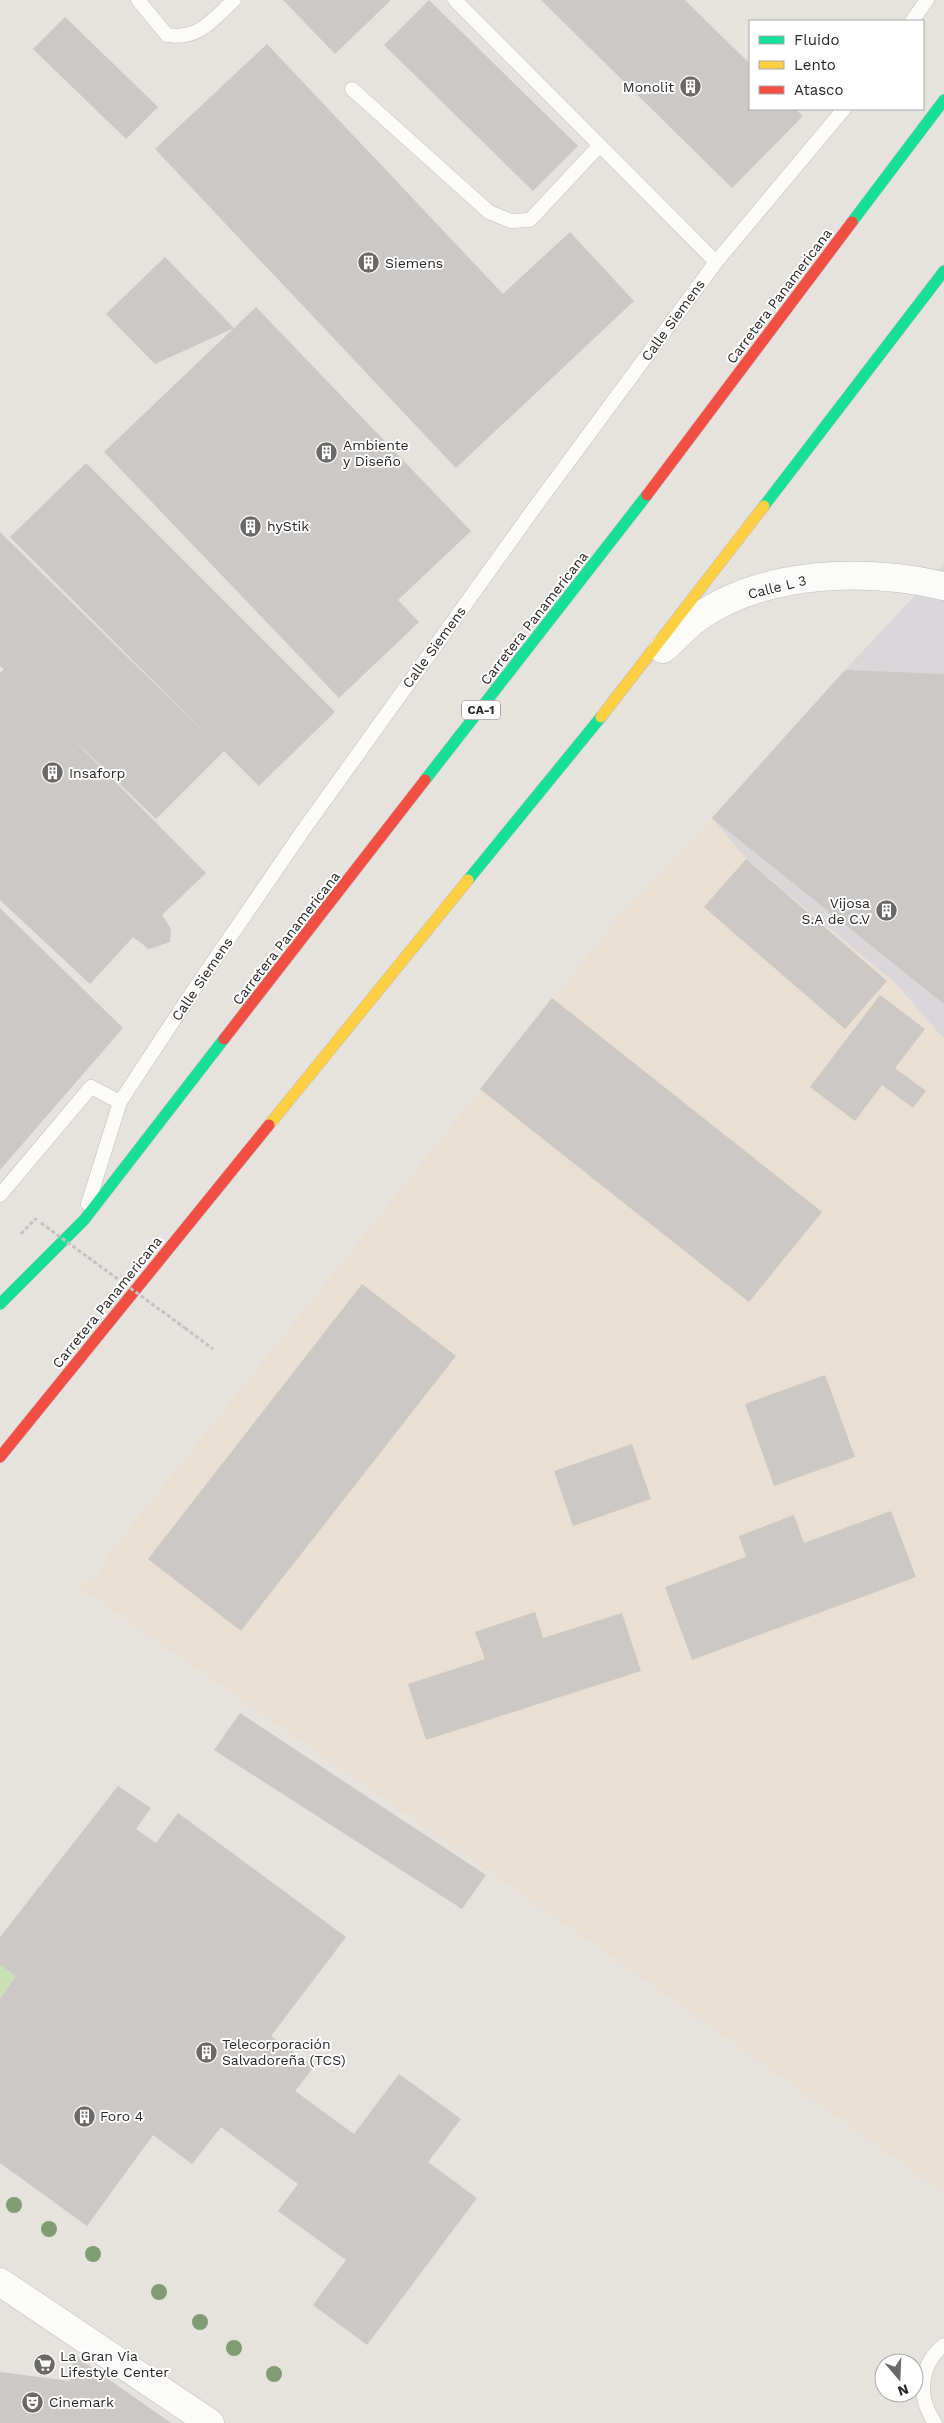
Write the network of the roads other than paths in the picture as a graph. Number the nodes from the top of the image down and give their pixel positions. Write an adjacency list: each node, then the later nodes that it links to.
1 (138, 0): 2 (lane)
2 (234, 0)
3 (455, 0): 9 (lane)
4 (927, 0): 5 (lane)
5 (913, 20)
6 (352, 89): 9 (lane)
7 (944, 100): 16 (main road, Carretera Panamericana / CA-1)
8 (843, 110): 10 (lane, Calle Siemens)
9 (599, 146): 10 (lane)
10 (716, 262): 14 (lane, Calle Siemens)
11 (944, 271): 13 (main road, Carretera Panamericana)
12 (944, 586): 13 (street, Calle L 3)
13 (636, 673): 18 (main road, Carretera Panamericana)
14 (120, 1102): 15 (lane); 16 (lane, Calle Siemens)
15 (0, 1194)
16 (84, 1220): 17 (main road, Carretera Panamericana / CA-1)
17 (0, 1304)
18 (0, 1457)
19 (0, 2282): 20 (street)
20 (13, 2298): 23 (street)
21 (944, 2345): 22 (lane)
22 (931, 2422)
23 (210, 2423)

